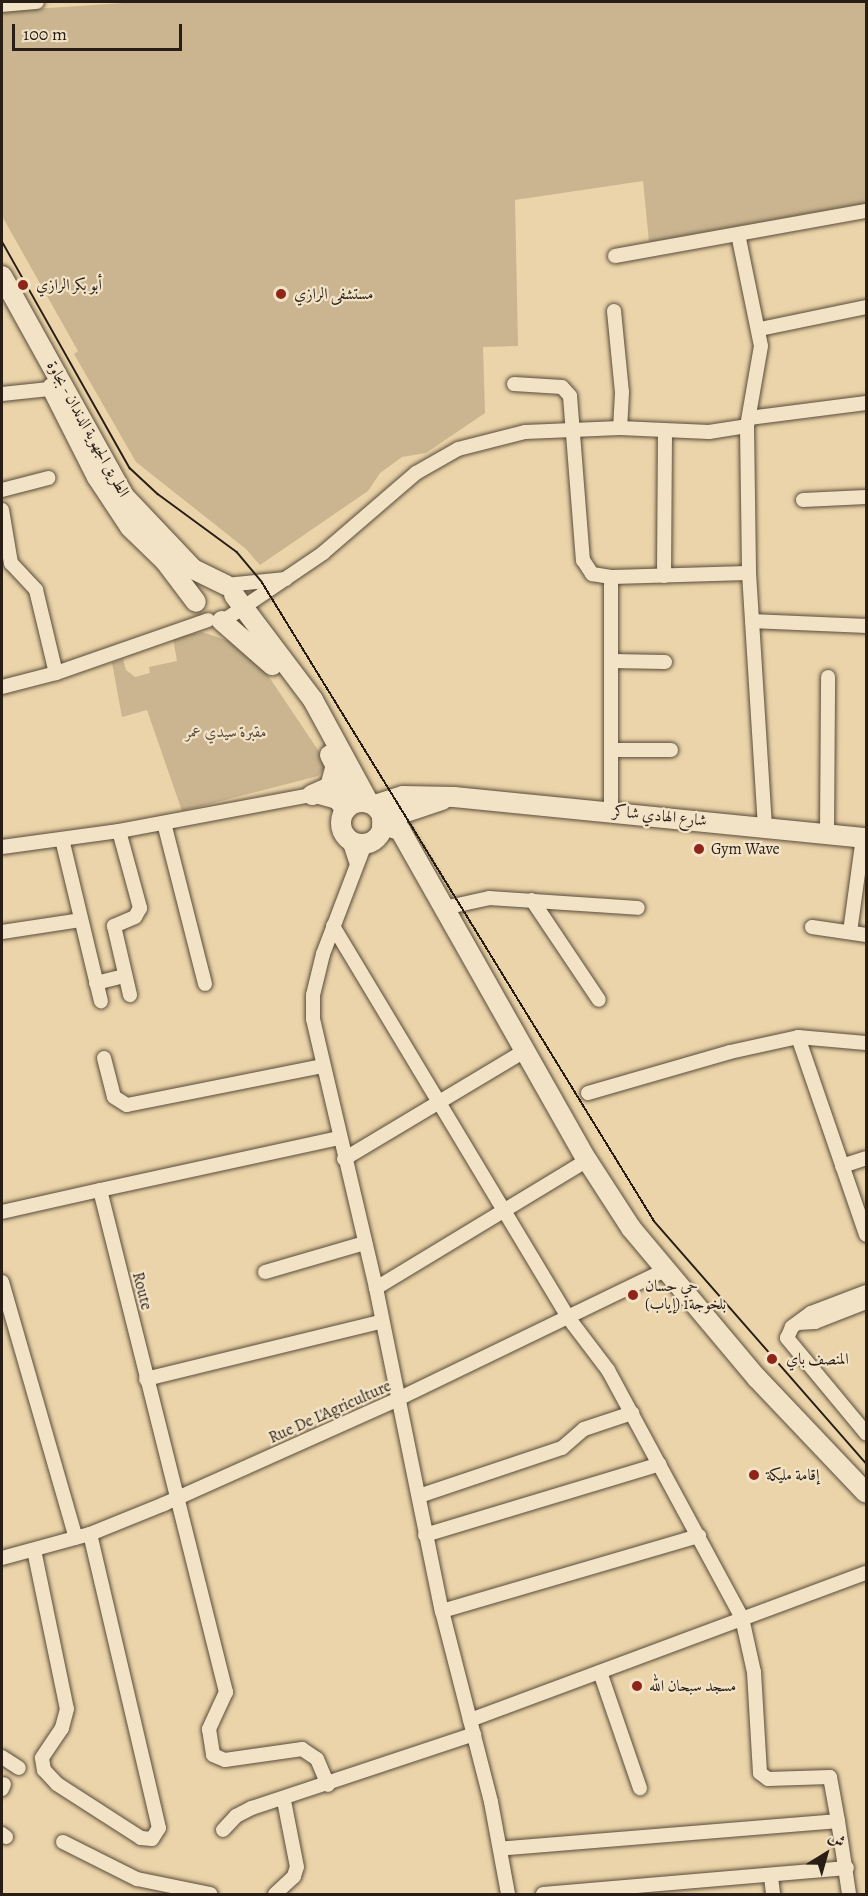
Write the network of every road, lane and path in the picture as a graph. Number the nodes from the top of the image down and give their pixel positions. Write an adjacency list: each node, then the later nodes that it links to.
1 (37, 2): 2 (street)
2 (10, 3)
3 (867, 211): 4 (street)
4 (738, 234): 5 (street); 10 (street)
5 (615, 256)
6 (2, 276): 12 (main road, الطريق الجهوية الدندان - بجاوة)
7 (2, 300): 12 (main road, الطريق الجهوية الدندان - بجاوة)
8 (867, 308): 10 (street)
9 (614, 311): 17 (street)
10 (760, 329): 15 (street)
11 (514, 384): 16 (street)
12 (59, 388): 13 (street); 28 (main road, الطريق الجهوية الدندان - بجاوة); 28 (main road, الطريق الجهوية الدندان - بجاوة)
13 (2, 394)
14 (867, 403): 15 (street)
15 (748, 422): 18 (street); 24 (street)
16 (573, 428): 17 (street); 26 (street); 27 (street)
17 (620, 428): 18 (street)
18 (665, 431): 25 (street)
19 (48, 478): 20 (street)
20 (2, 490)
21 (867, 497): 22 (street)
22 (803, 500)
23 (2, 510): 33 (street)
24 (749, 573): 25 (street); 29 (street)
25 (664, 576): 26 (street)
26 (611, 577): 31 (street)
27 (288, 578): 28 (street); 28 (street)
28 (220, 607): 33 (street); 38 (main road, الطريق الجهوية الدندان - بجاوة); 44 (main road, الطريق الجهوية الدندان - بجاوة)
29 (752, 621): 30 (street); 45 (street)
30 (867, 626)
31 (612, 661): 32 (street); 36 (street)
32 (665, 662)
33 (56, 674): 35 (street)
34 (828, 677): 47 (street)
35 (2, 687)
36 (611, 750): 37 (street); 42 (street)
37 (671, 750)
38 (336, 765): 39 (main road); 41 (main road, الطريق الجهوية الدندان - بجاوة)
39 (312, 795): 41 (street); 43 (street)
40 (454, 797): 42 (main road, شارع الهادي شاكر); 44 (main road, شارع الهادي شاكر); 44 (main road, شارع الهادي شاكر)
41 (345, 810): 44 (main road); 44 (main road, الطريق الجهوية الدندان - بجاوة)
42 (611, 811): 45 (main road, شارع الهادي شاكر)
43 (164, 823): 46 (street); 63 (street)
44 (378, 825): 51 (main road, الطريق الجهوية الدندان - بجاوة); 51 (main road); 56 (street)
45 (765, 826): 47 (main road, شارع الهادي شاكر)
46 (119, 831): 49 (street); 61 (street)
47 (827, 833): 48 (main road, شارع الهادي شاكر)
48 (865, 838): 59 (street)
49 (62, 839): 50 (street); 55 (street)
50 (2, 847)
51 (414, 854): 53 (main road, الطريق الجهوية الدندان - بجاوة)
52 (532, 900): 53 (street); 54 (street); 65 (street)
53 (444, 908): 69 (main road, الطريق الجهوية الدندان - بجاوة)
54 (638, 908)
55 (80, 920): 58 (street); 62 (street)
56 (333, 927): 71 (street); 73 (street)
57 (812, 927): 59 (street)
58 (2, 932)
59 (850, 932): 60 (street)
60 (867, 935)
61 (125, 976): 62 (street); 64 (street)
62 (96, 983): 66 (street)
63 (205, 984)
64 (130, 995)
65 (599, 1000)
66 (101, 1001)
67 (798, 1037): 68 (street); 72 (street); 78 (street)
68 (867, 1043)
69 (526, 1050): 73 (street); 77 (main road, الطريق الجهوية الدندان - بجاوة)
70 (104, 1058): 71 (street)
71 (323, 1066): 74 (street)
72 (588, 1093)
73 (440, 1103): 75 (street); 80 (street)
74 (339, 1138): 75 (street); 79 (street)
75 (344, 1158): 83 (street)
76 (867, 1158): 78 (street)
77 (587, 1160): 80 (street); 84 (main road, الطريق الجهوية الدندان - بجاوة)
78 (842, 1166): 82 (street)
79 (100, 1190): 81 (street); 93 (street, Route)
80 (505, 1211): 87 (street); 90 (street)
81 (2, 1212)
82 (867, 1235)
83 (365, 1243): 85 (street); 87 (street)
84 (663, 1270): 90 (street, Rue De L'Agriculture); 98 (main road, الطريق الجهوية الدندان - بجاوة)
85 (265, 1272)
86 (2, 1282): 104 (street)
87 (376, 1288): 91 (street)
88 (867, 1292): 92 (street)
89 (867, 1302): 92 (street)
90 (567, 1316): 94 (street, Rue De L'Agriculture); 95 (street)
91 (380, 1322): 93 (street); 94 (street)
92 (798, 1323): 96 (street)
93 (146, 1379): 100 (street, Route)
94 (396, 1400): 99 (street); 100 (street, Rue De L'Agriculture)
95 (632, 1413): 97 (street); 99 (street)
96 (865, 1430)
97 (660, 1464): 102 (street); 103 (street)
98 (867, 1493)
99 (419, 1496): 102 (street)
100 (179, 1497): 101 (street, Rue De L'Agriculture); 115 (street, Route)
101 (90, 1534): 104 (street, Rue De L'Agriculture); 105 (street)
102 (425, 1535): 108 (street)
103 (699, 1536): 108 (street); 109 (street)
104 (76, 1538): 105 (street, Rue De L'Agriculture)
105 (34, 1550): 106 (street, Rue De L'Agriculture)
106 (2, 1558)
107 (867, 1573): 109 (street)
108 (442, 1611): 111 (street)
109 (741, 1618): 110 (street); 118 (street)
110 (600, 1672): 111 (street); 116 (street)
111 (470, 1720): 112 (street)
112 (474, 1734): 115 (street); 121 (street)
113 (2, 1757): 114 (street)
114 (19, 1768)
115 (328, 1785): 117 (street)
116 (640, 1788)
117 (284, 1800): 119 (street); 125 (street)
118 (838, 1821): 121 (street); 122 (street)
119 (223, 1830)
120 (63, 1842): 124 (street)
121 (500, 1849): 126 (street)
122 (847, 1868): 123 (street); 129 (street)
123 (771, 1877): 127 (street); 128 (street)
124 (210, 1894)
125 (275, 1894)
126 (508, 1894)
127 (543, 1894)
128 (773, 1894)
129 (849, 1894)

